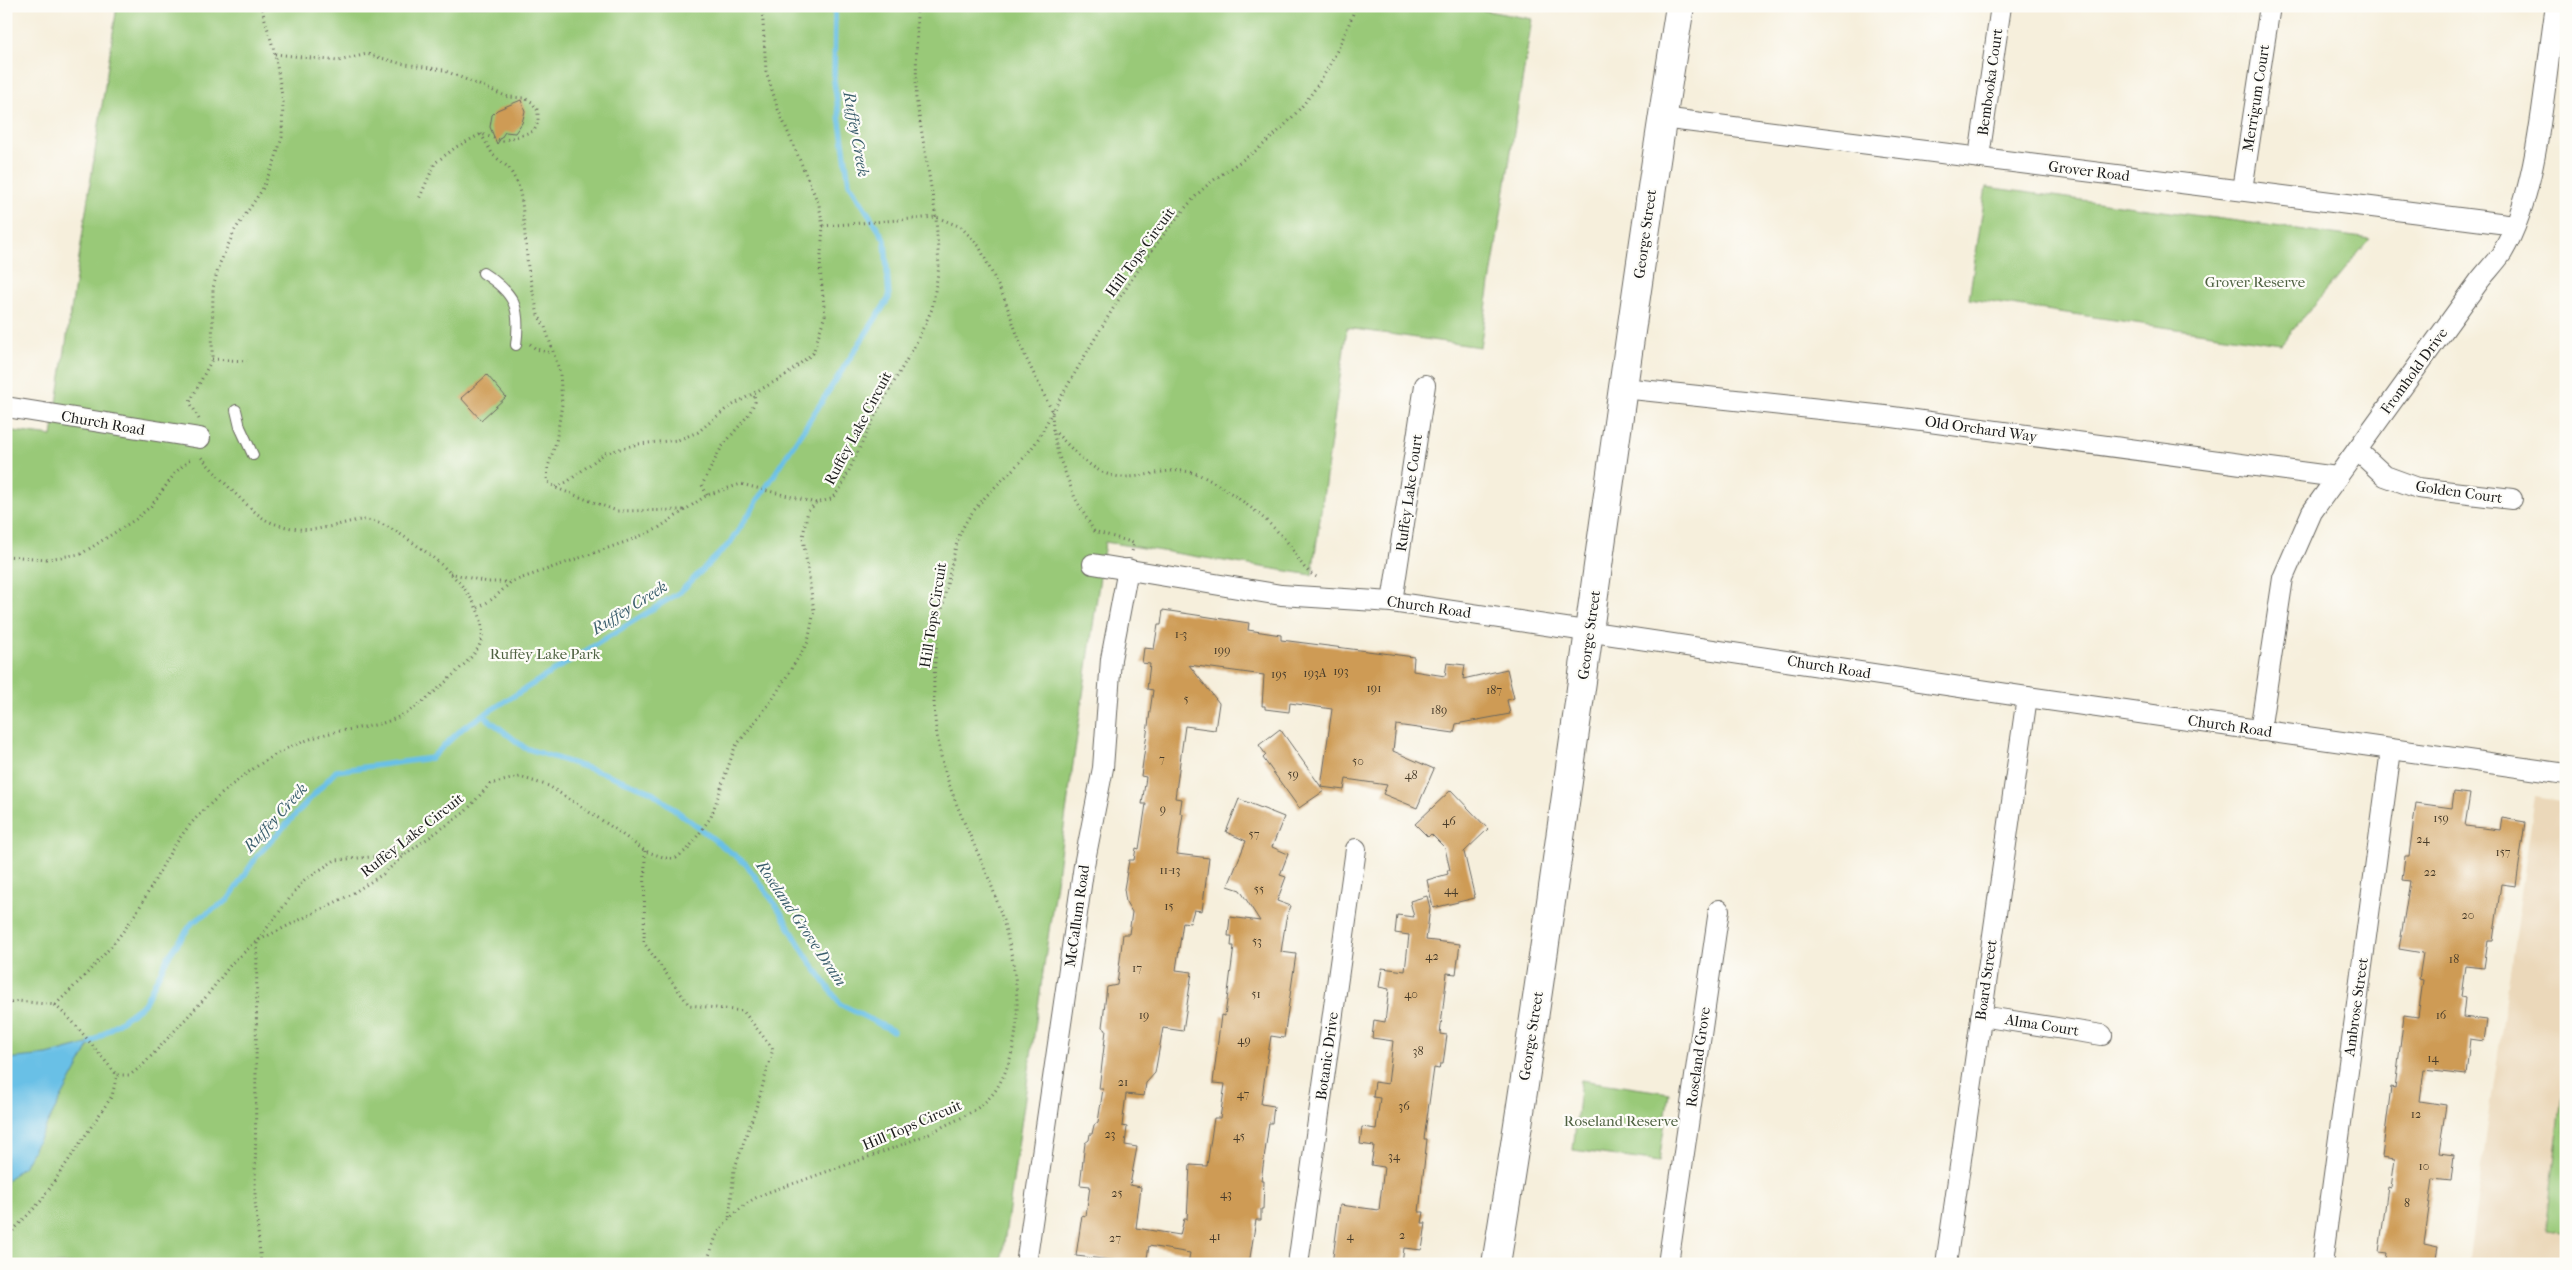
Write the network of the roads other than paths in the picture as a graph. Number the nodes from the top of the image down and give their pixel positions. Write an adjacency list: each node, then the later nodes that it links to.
1 (1680, 6): 6 (main road, George Street)
2 (2001, 6): 7 (street, Bembooka Court)
3 (2270, 6): 8 (street, Merrigum Court)
4 (2556, 6): 5 (street, Fromhold Drive)
5 (2558, 43): 9 (street, Fromhold Drive)
6 (1662, 118): 7 (street, Grover Road); 13 (main road, George Street)
7 (1980, 157): 8 (street, Grover Road)
8 (2242, 190): 9 (street, Grover Road)
9 (2515, 224): 17 (street, Fromhold Drive)
10 (483, 273): 11 (lane)
11 (516, 346)
12 (1425, 385): 23 (street, Ruffey Lake Court)
13 (1623, 388): 19 (street, Old Orchard Way); 24 (main road, George Street)
14 (6, 407): 16 (street, Church Road)
15 (236, 410): 18 (lane)
16 (200, 438)
17 (2357, 450): 19 (street, Fromhold Drive); 20 (street, Golden Court)
18 (253, 455)
19 (2338, 477): 26 (street, Fromhold Drive)
20 (2512, 499)
21 (1093, 564): 22 (street, Church Road)
22 (1128, 569): 23 (street, Church Road); 33 (street, McCallum Road)
23 (1392, 602): 24 (street, Church Road)
24 (1589, 630): 25 (street, Church Road); 35 (main road, George Street)
25 (2027, 697): 26 (street, Church Road); 31 (street, Board Street)
26 (2260, 731): 27 (street, Church Road)
27 (2391, 750): 28 (street, Church Road); 38 (street, Ambrose Street)
28 (2566, 774)
29 (1356, 849): 34 (street, Botanic Drive)
30 (1719, 910): 36 (street, Roseland Grove)
31 (1981, 1016): 32 (street, Alma Court); 37 (street, Board Street)
32 (2102, 1035)
33 (1026, 1264)
34 (1298, 1264)
35 (1496, 1264)
36 (1668, 1264)
37 (1946, 1264)
38 (2322, 1264)

